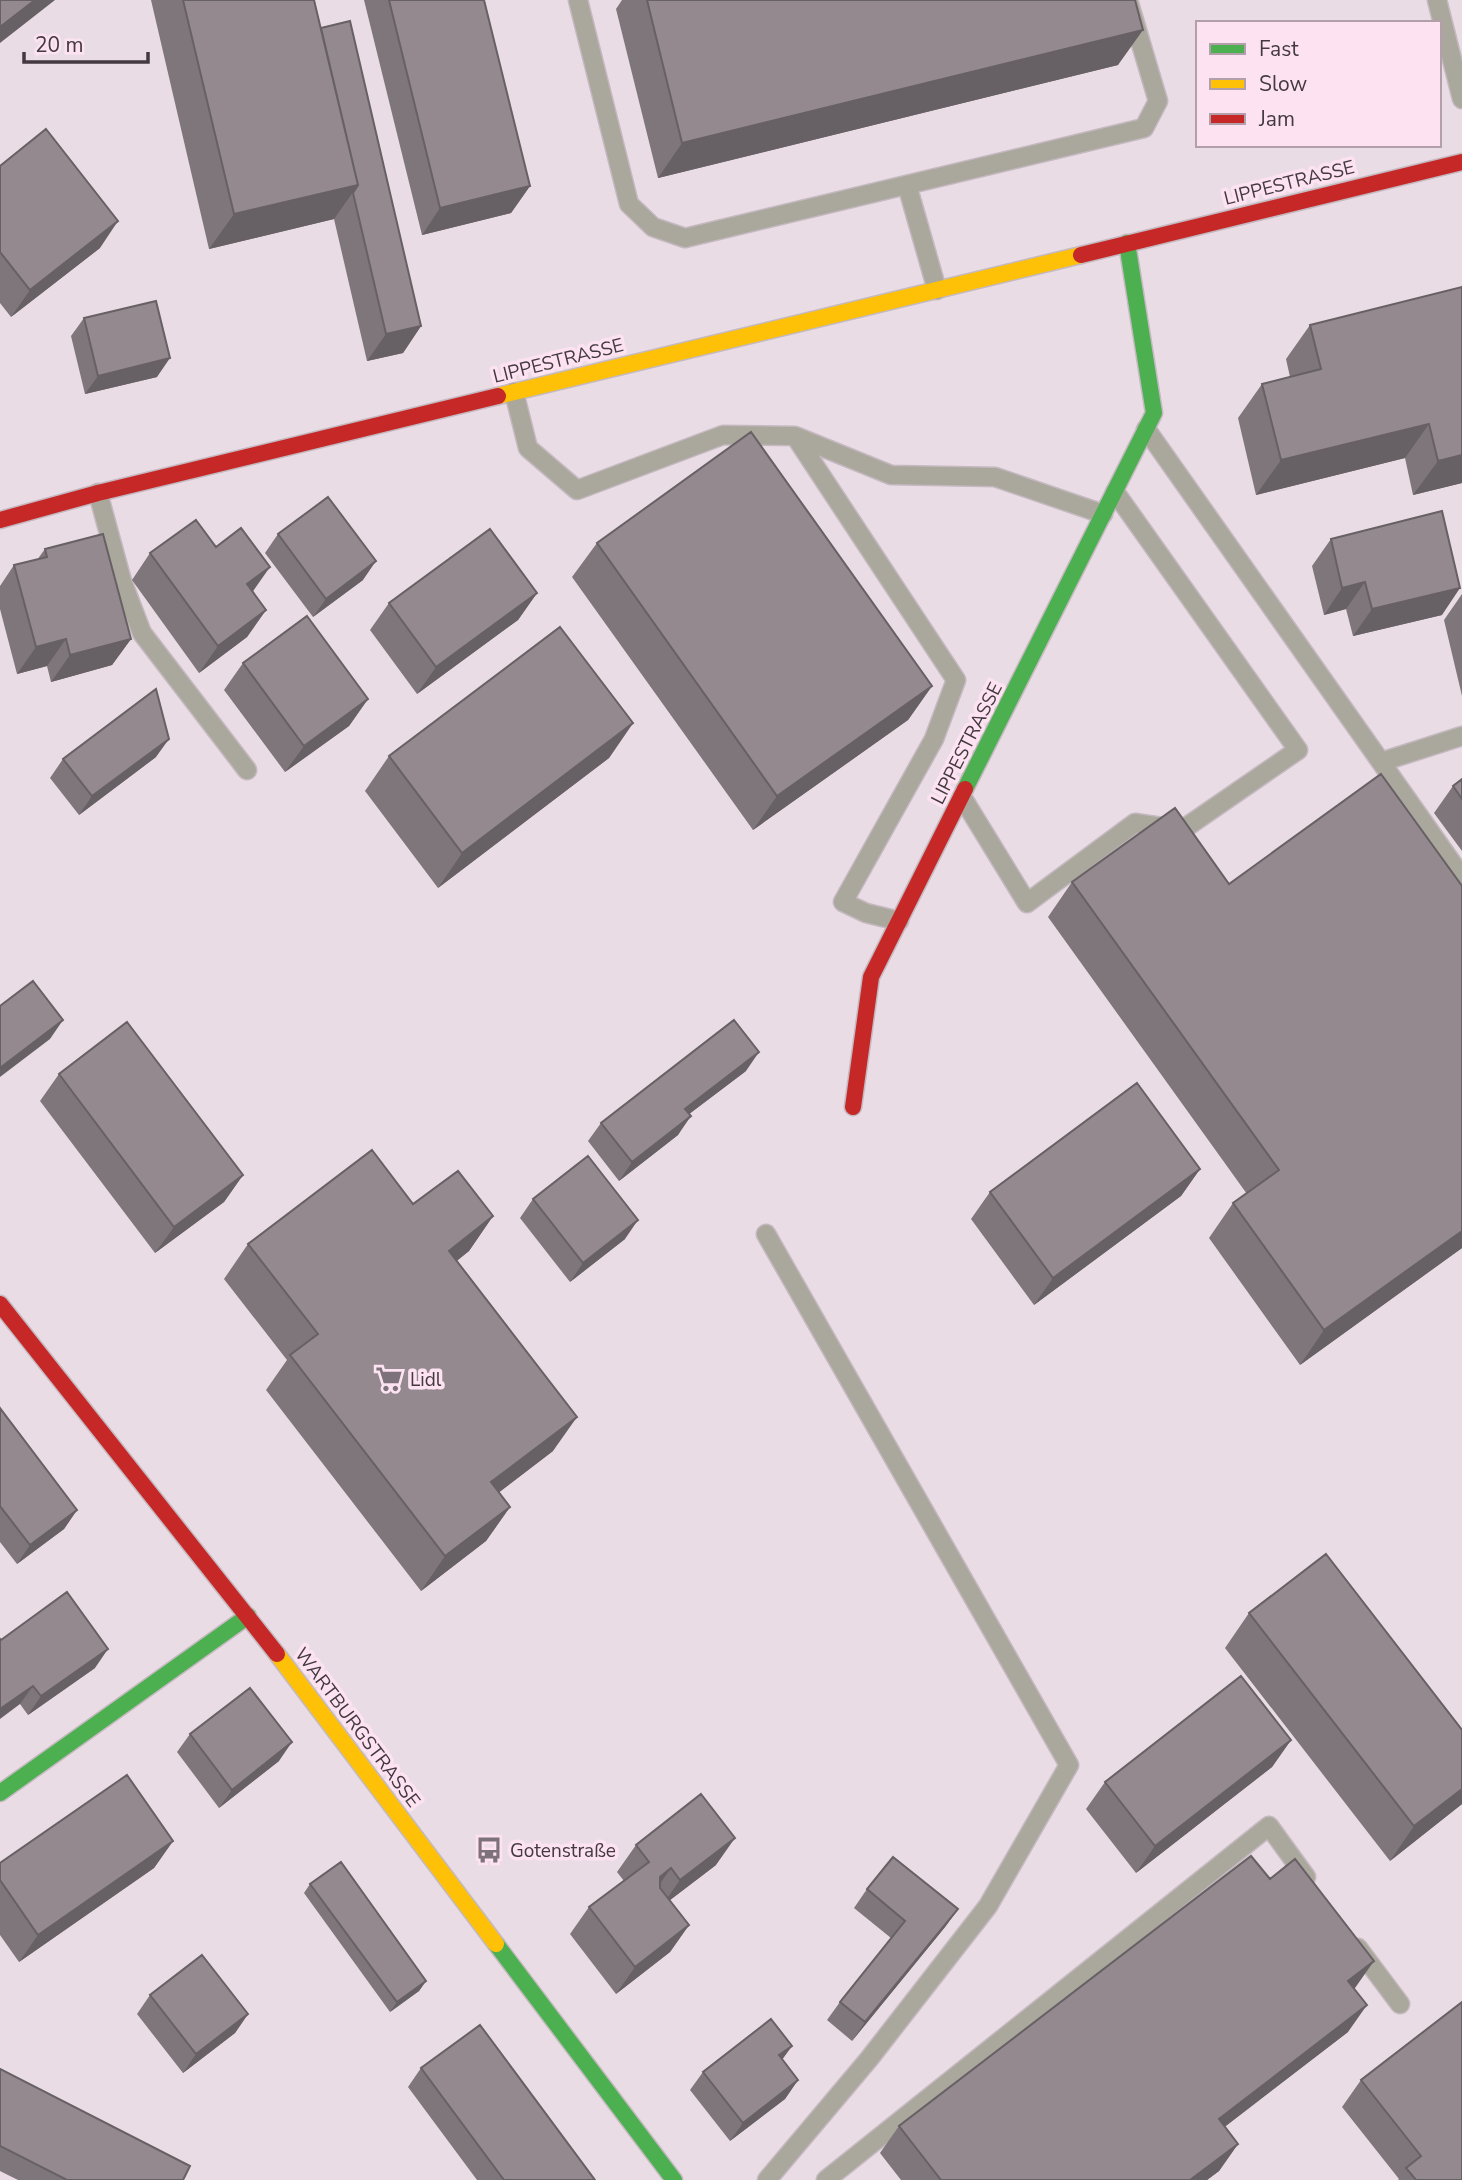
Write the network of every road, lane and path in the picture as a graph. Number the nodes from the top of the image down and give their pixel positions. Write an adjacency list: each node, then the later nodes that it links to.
1 (578, 0): 6 (lane)
2 (1128, 0): 6 (lane)
3 (1437, 0): 4 (lane)
4 (1462, 99)
5 (1462, 162): 7 (street, LIPPESTRASSE)
6 (908, 185): 8 (lane)
7 (1127, 243): 8 (street, LIPPESTRASSE); 10 (street, LIPPESTRASSE)
8 (937, 290): 9 (street, LIPPESTRASSE)
9 (514, 392): 11 (lane); 13 (street, LIPPESTRASSE)
10 (1146, 429): 12 (street, LIPPESTRASSE); 17 (lane)
11 (795, 436): 14 (lane); 21 (lane)
12 (1115, 492): 14 (street, LIPPESTRASSE); 19 (lane)
13 (98, 493): 15 (street, LIPPESTRASSE); 18 (lane)
14 (1103, 514): 19 (street, LIPPESTRASSE)
15 (0, 520)
16 (1462, 736): 17 (lane)
17 (1381, 762): 20 (lane)
18 (247, 771)
19 (962, 797): 21 (street, LIPPESTRASSE)
20 (1462, 877)
21 (899, 921): 22 (street, LIPPESTRASSE)
22 (853, 1107)
23 (766, 1234): 31 (lane)
24 (0, 1304): 25 (street, WARTBURGSTRASSE)
25 (248, 1616): 26 (street); 30 (street, WARTBURGSTRASSE)
26 (0, 1793)
27 (1318, 1893): 32 (lane)
28 (1351, 1938): 29 (lane)
29 (1400, 2004)
30 (674, 2180)
31 (767, 2180)
32 (825, 2180)

